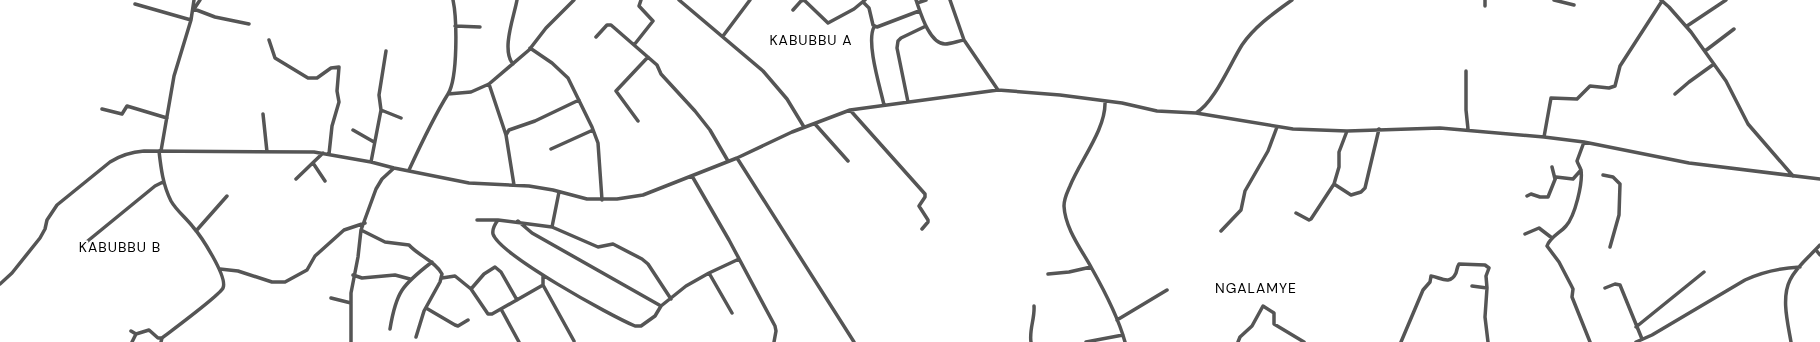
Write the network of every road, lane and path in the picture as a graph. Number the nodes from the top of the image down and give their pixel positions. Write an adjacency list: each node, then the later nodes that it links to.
1 (194, 0): 21 (street)
2 (200, 0): 21 (street)
3 (453, 0): 26 (street)
4 (517, 0): 41 (street)
5 (574, 0): 37 (street)
6 (642, 0): 36 (street)
7 (679, 0): 32 (street)
8 (750, 0): 32 (street)
9 (926, 0): 17 (street)
10 (950, 0): 35 (street)
11 (1292, 0): 55 (street)
12 (1485, 0): 20 (street)
13 (1554, 0): 19 (street)
14 (1661, 0): 28 (street); 69 (street)
15 (1726, 0): 28 (street)
16 (864, 1): 22 (street); 30 (street)
17 (916, 2): 23 (street)
18 (135, 4): 24 (street)
19 (1574, 5)
20 (1485, 6)
21 (194, 9): 24 (street); 25 (street)
22 (793, 10)
23 (920, 11): 27 (street); 30 (street)
24 (192, 20): 57 (street)
25 (249, 24)
26 (455, 26): 29 (street); 46 (street)
27 (926, 26): 35 (street); 49 (street)
28 (1686, 26): 39 (street)
29 (480, 27)
30 (874, 27): 51 (street)
31 (1734, 29): 39 (street)
32 (723, 36): 61 (street)
33 (596, 37): 36 (street)
34 (269, 40): 76 (street)
35 (964, 40): 45 (street)
36 (634, 44): 40 (street)
37 (530, 48): 41 (street); 48 (street)
38 (386, 50): 53 (street)
39 (1705, 51): 42 (street)
40 (648, 57): 59 (street); 78 (street)
41 (513, 64): 44 (street)
42 (1714, 64): 47 (street); 88 (street)
43 (1466, 71): 64 (street)
44 (489, 84): 46 (street); 66 (street)
45 (998, 90): 49 (street); 50 (street)
46 (448, 94): 84 (street)
47 (1675, 94)
48 (579, 100): 66 (street); 67 (street)
49 (908, 102): 51 (street)
50 (1105, 102): 55 (street); 121 (street)
51 (884, 106): 54 (street)
52 (102, 109): 57 (street)
53 (381, 110): 58 (street); 70 (street)
54 (850, 110): 60 (street); 108 (street)
55 (1196, 113): 62 (street)
56 (263, 114): 74 (street)
57 (167, 118): 73 (street)
58 (401, 118)
59 (638, 121)
60 (815, 124): 61 (street); 79 (street)
61 (804, 127): 77 (street)
62 (1277, 127): 68 (street); 111 (street)
63 (1379, 129): 64 (street); 68 (street); 96 (street)
64 (1468, 129): 69 (street)
65 (353, 130): 70 (street)
66 (507, 130): 97 (street)
67 (592, 130): 72 (street); 101 (street)
68 (1347, 130): 96 (street)
69 (1544, 137): 71 (street)
70 (374, 142): 80 (street)
71 (1584, 142): 85 (street); 88 (street)
72 (551, 149)
73 (160, 151): 74 (street); 94 (street); 131 (street)
74 (267, 152): 75 (street)
75 (322, 153): 76 (street); 81 (street)
76 (329, 154): 80 (street)
77 (737, 158): 78 (street); 162 (street)
78 (728, 161): 87 (street)
79 (848, 161)
80 (371, 162): 83 (street)
81 (313, 163): 89 (street); 93 (street)
82 (1552, 167): 90 (street)
83 (394, 168): 84 (street); 106 (street)
84 (409, 170): 97 (street)
85 (1580, 170): 91 (street); 95 (street)
86 (1603, 175): 116 (street)
87 (692, 176): 101 (street); 119 (street)
88 (1793, 176): 92 (street)
89 (296, 179)
90 (1555, 179): 91 (street); 100 (street)
91 (1573, 179): 95 (street)
92 (1820, 179)
93 (325, 181)
94 (163, 182): 110 (street); 114 (street)
95 (1580, 182): 113 (street)
96 (1334, 184): 102 (street)
97 (514, 185): 98 (street)
98 (559, 192): 101 (street); 107 (street)
99 (227, 196): 110 (street)
100 (1527, 196)
101 (602, 200)
102 (1296, 213)
103 (477, 220): 104 (street)
104 (498, 220): 105 (street); 128 (street)
105 (518, 222): 107 (street); 142 (street)
106 (365, 223): 109 (street); 123 (street)
107 (552, 227): 139 (street)
108 (922, 229)
109 (361, 230): 120 (street); 127 (street)
110 (196, 231): 123 (street)
111 (1221, 231)
112 (1525, 234): 113 (street)
113 (1552, 238): 170 (street)
114 (84, 244)
115 (1820, 245): 117 (street)
116 (1610, 247)
117 (1816, 250): 118 (street); 122 (street)
118 (1820, 255)
119 (739, 259): 125 (street); 161 (street)
120 (432, 262): 129 (street); 130 (street)
121 (1091, 267): 126 (street); 148 (street)
122 (1800, 267): 155 (street); 172 (street)
123 (220, 269): 156 (street)
124 (1704, 272): 149 (street)
125 (709, 273): 139 (street); 146 (street)
126 (1048, 274)
127 (353, 275): 130 (street); 141 (street)
128 (543, 276): 132 (street); 142 (street)
129 (442, 278): 136 (street); 144 (street)
130 (410, 279): 150 (street)
131 (0, 284)
132 (543, 285): 140 (street); 157 (street)
133 (1472, 286): 134 (street)
134 (1487, 288): 168 (street); 169 (street)
135 (1605, 288): 149 (street)
136 (472, 289): 140 (street); 145 (street)
137 (1167, 290): 148 (street)
138 (331, 298): 141 (street)
139 (671, 299): 142 (street)
140 (517, 300): 145 (street)
141 (350, 303): 159 (street)
142 (661, 306)
143 (1034, 306): 163 (street)
144 (426, 308): 147 (street); 154 (street)
145 (501, 309): 160 (street)
146 (732, 313)
147 (468, 320)
148 (1117, 320): 153 (street)
149 (1636, 327): 155 (street)
150 (390, 329)
151 (131, 331): 152 (street)
152 (136, 334): 156 (street); 158 (street)
153 (1123, 335): 164 (street); 165 (street)
154 (416, 337)
155 (1642, 339): 171 (street)
156 (162, 340)
157 (574, 341)
158 (132, 342)
159 (351, 342)
160 (519, 342)
161 (774, 342)
162 (854, 342)
163 (1031, 342)
164 (1086, 342)
165 (1125, 342)
166 (1238, 342): 167 (street)
167 (1304, 342)
168 (1401, 342)
169 (1488, 342)
170 (1590, 342)
171 (1636, 342)
172 (1790, 342)

